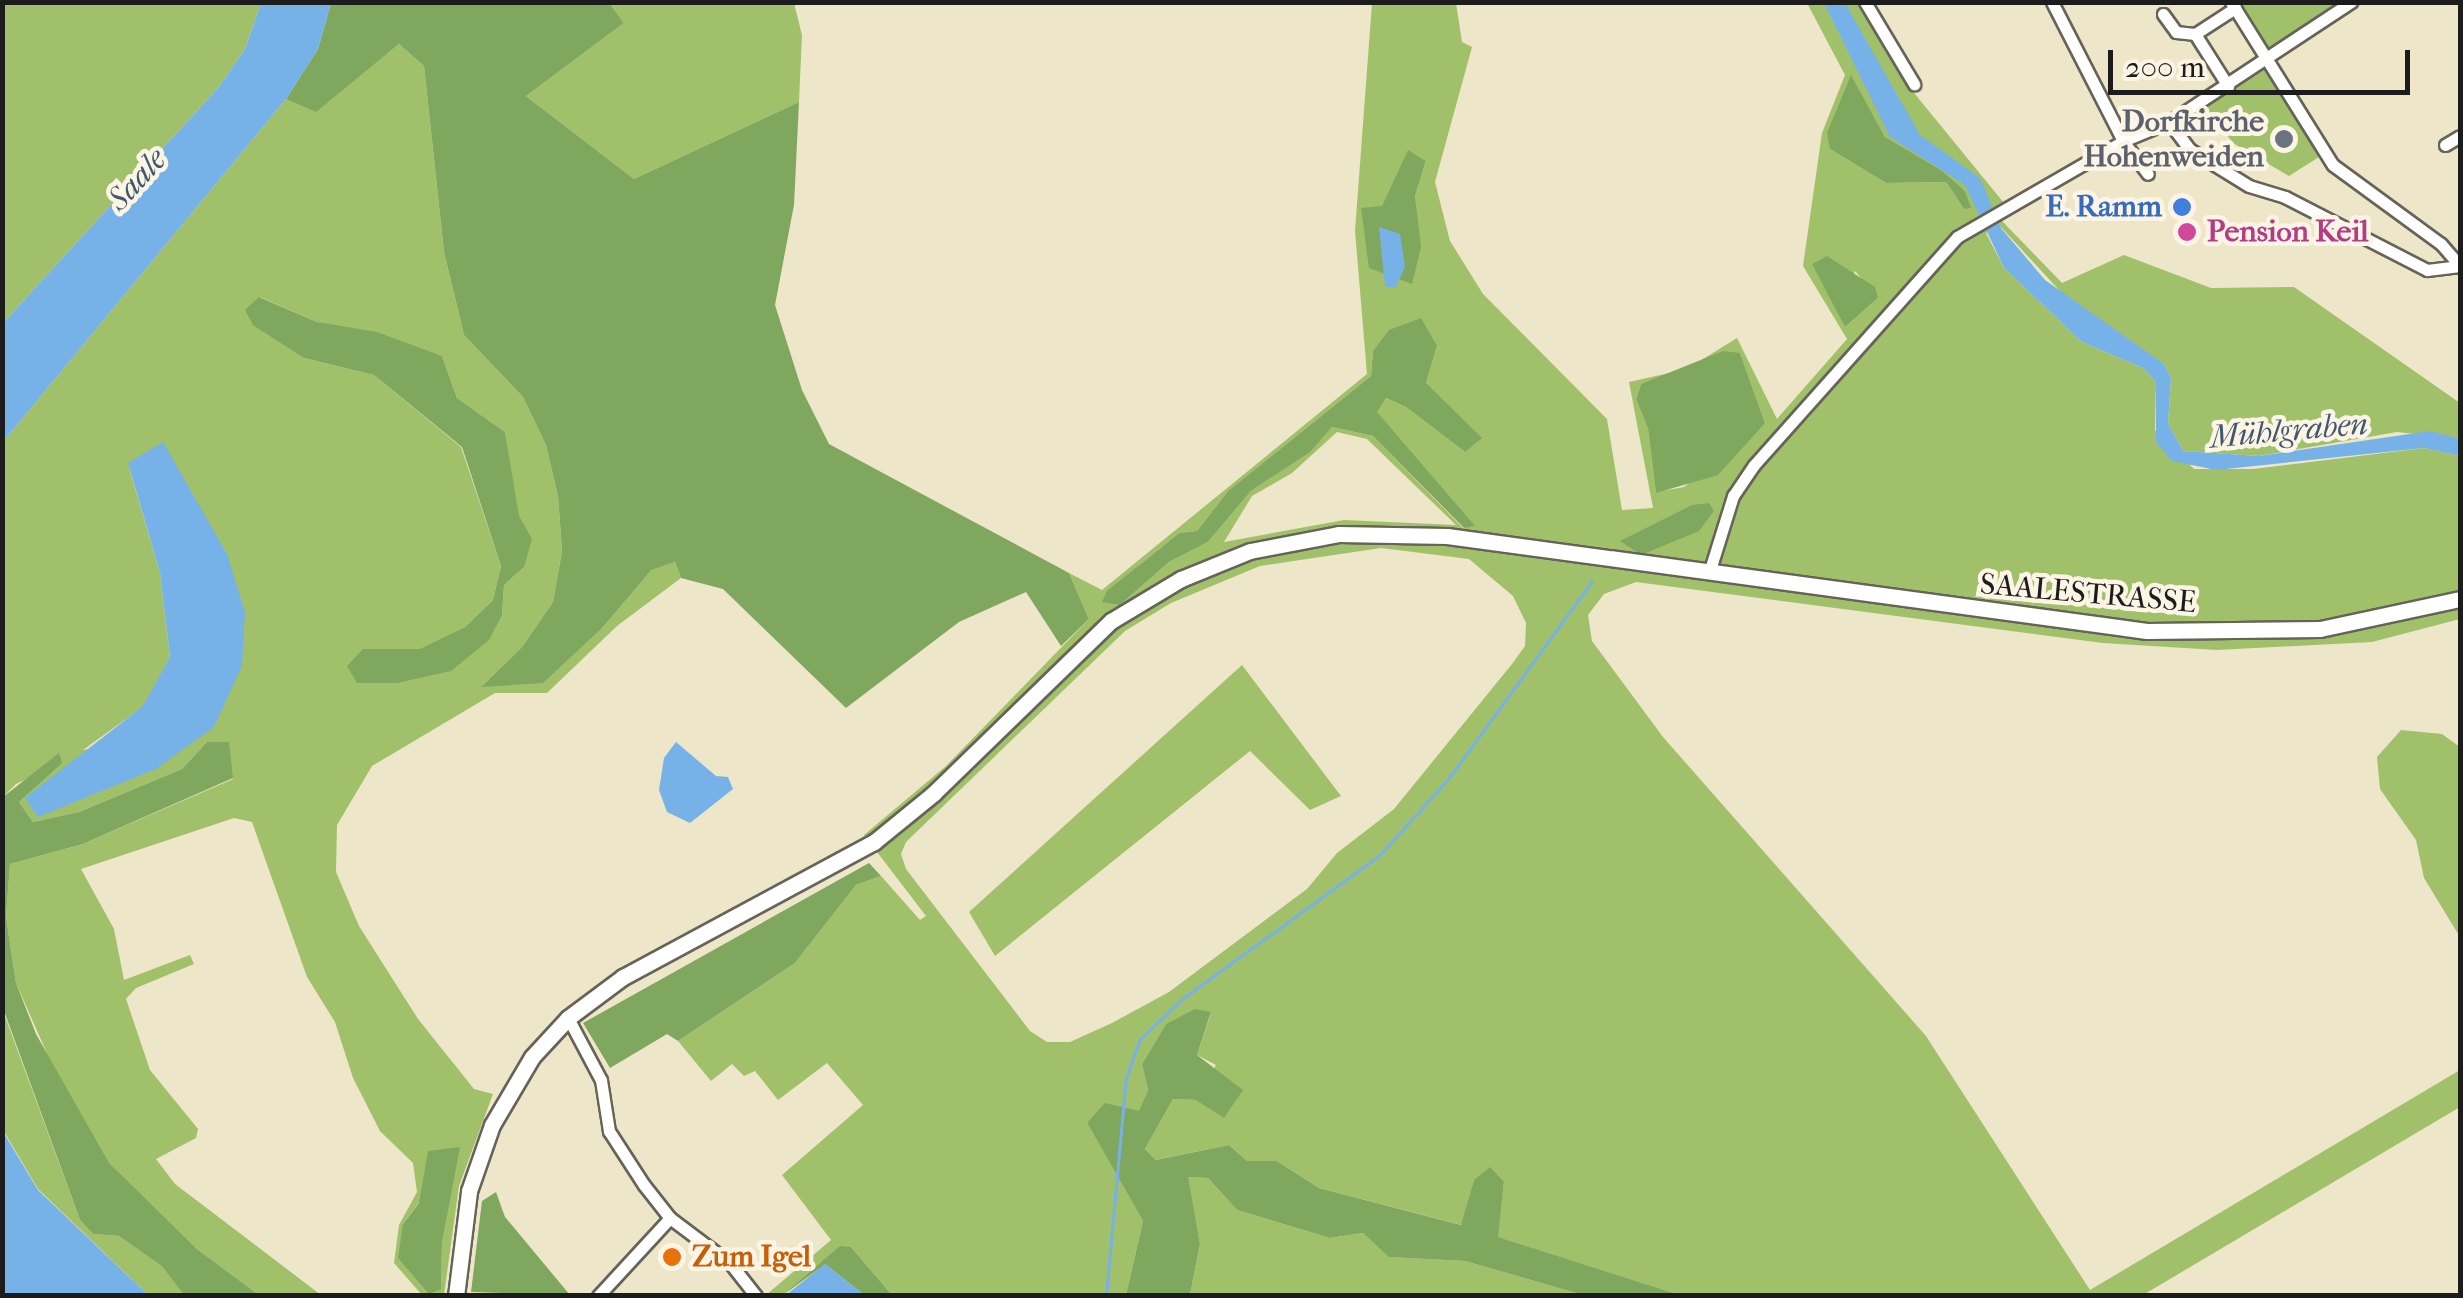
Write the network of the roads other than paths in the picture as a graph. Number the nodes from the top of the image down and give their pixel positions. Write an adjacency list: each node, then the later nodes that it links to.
1 (1865, 2): 8 (street)
2 (2052, 2): 12 (street)
3 (2351, 2): 7 (street)
4 (2233, 5): 6 (street); 7 (street)
5 (2163, 14): 6 (street)
6 (2195, 34): 9 (street)
7 (2264, 60): 9 (street); 15 (street)
8 (1914, 84)
9 (2228, 86): 10 (street)
10 (2169, 122): 12 (street); 15 (street)
11 (2460, 136): 13 (street)
12 (2123, 141): 14 (street); 16 (street)
13 (2445, 145)
14 (2148, 174)
15 (2460, 266)
16 (1709, 573): 17 (street, SAALESTRASSE); 18 (street, SAALESTRASSE)
17 (2460, 599)
18 (568, 1018): 19 (street); 20 (street)
19 (670, 1218): 21 (street); 22 (street)
20 (456, 1296)
21 (598, 1296)
22 (756, 1296)

